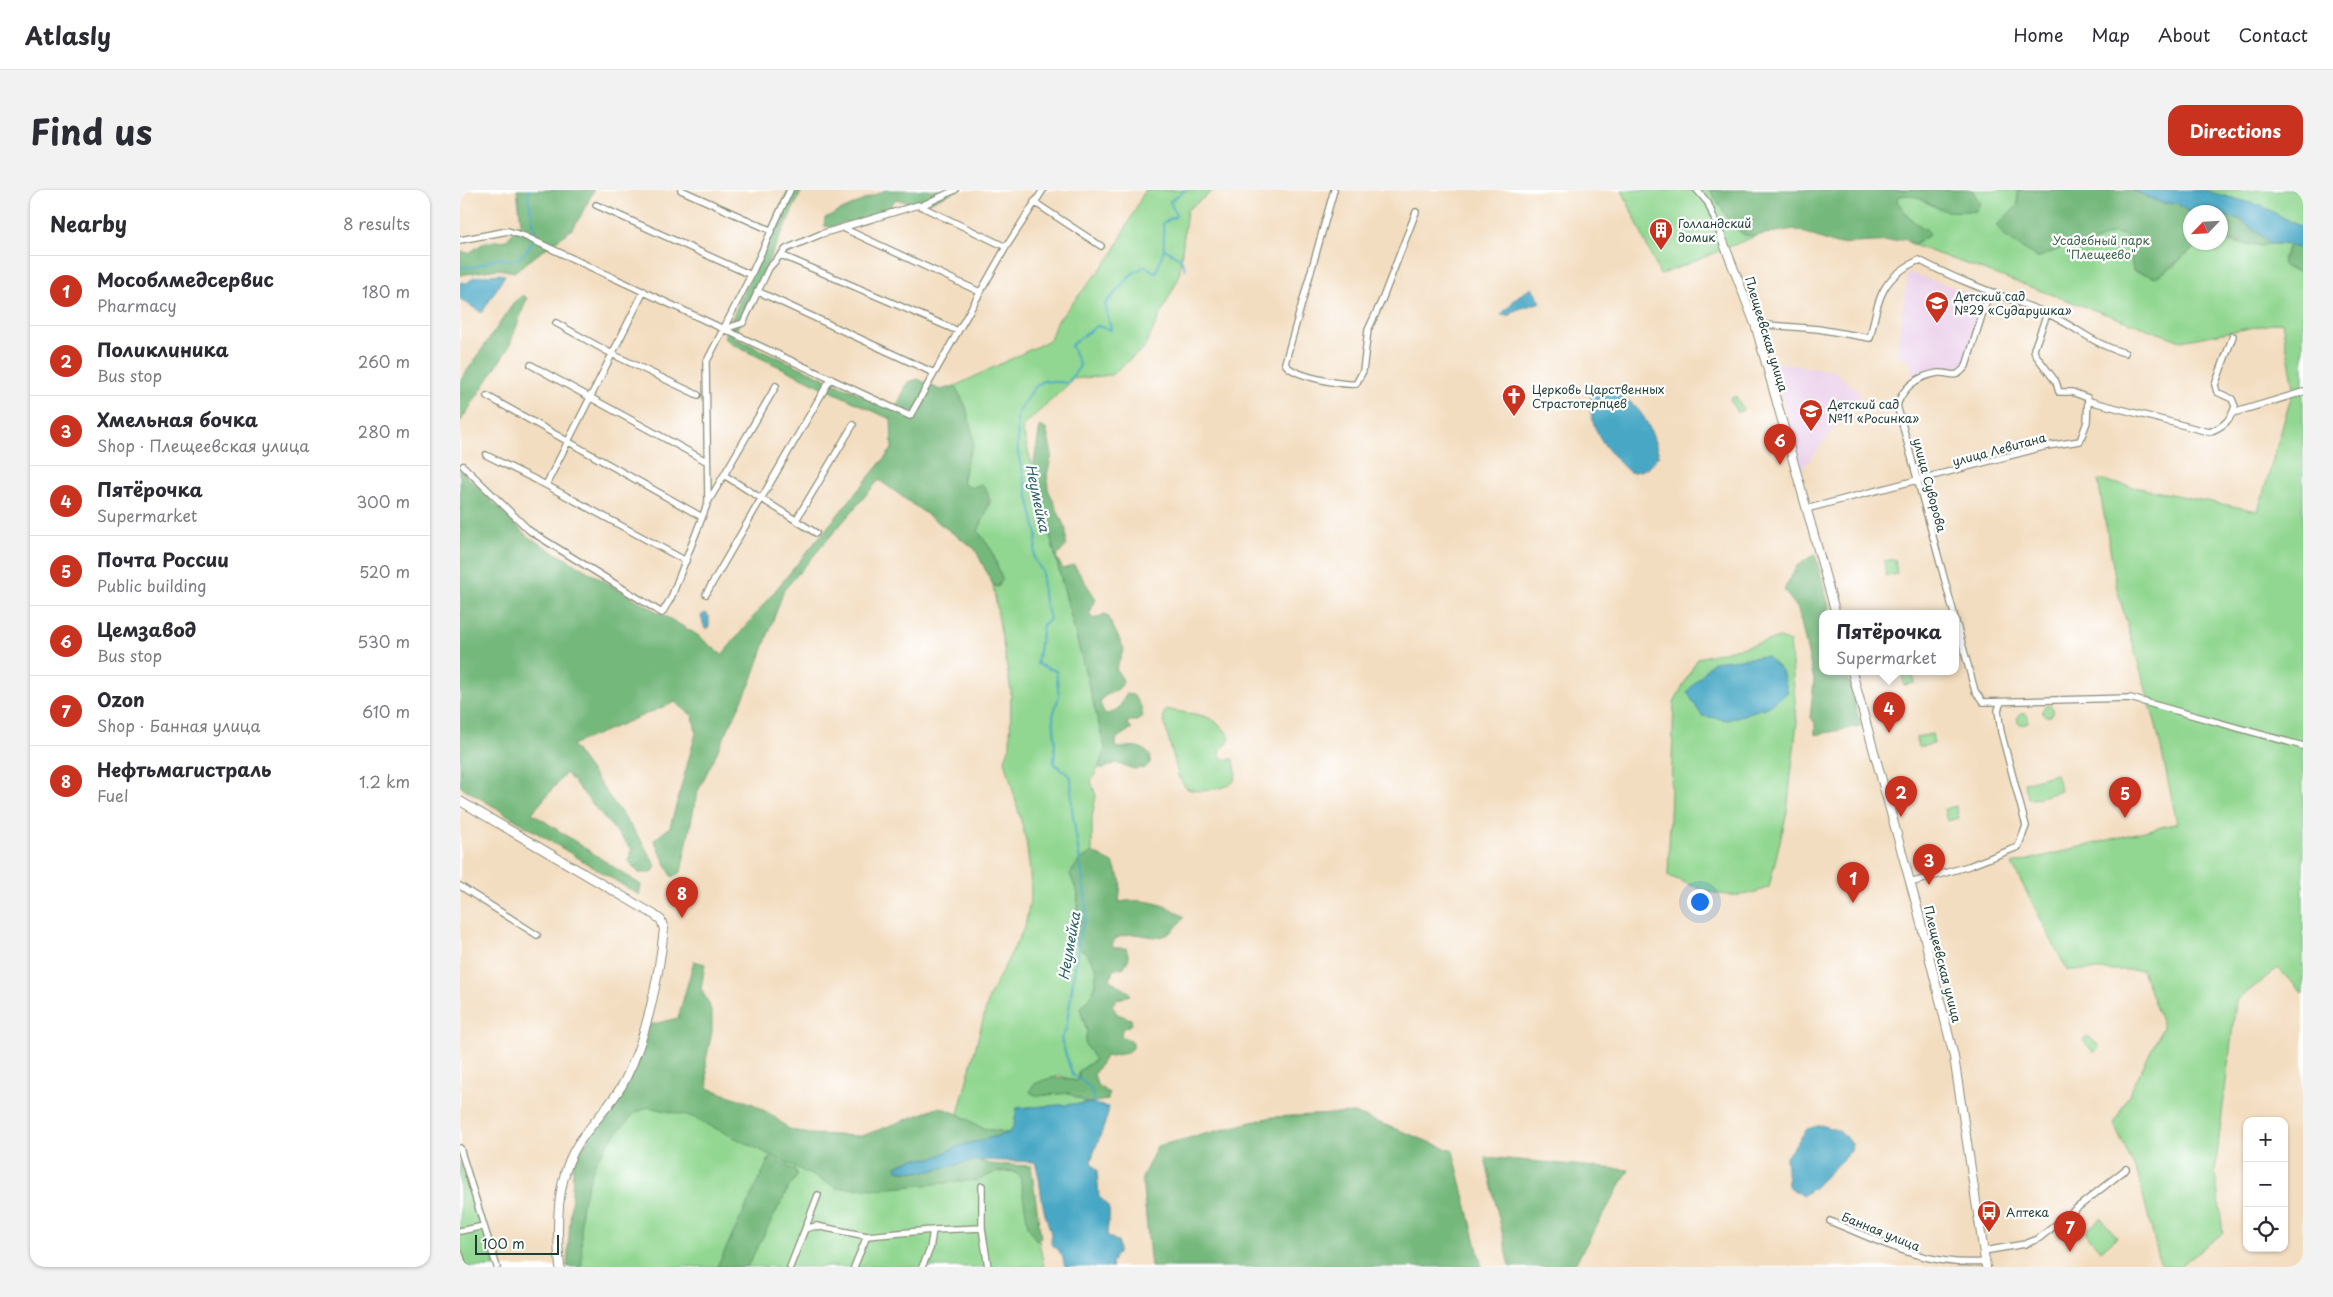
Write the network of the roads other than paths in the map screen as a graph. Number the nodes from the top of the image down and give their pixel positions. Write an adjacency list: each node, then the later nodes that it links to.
1 (681, 190): 12 (street)
2 (790, 190): 12 (street)
3 (955, 190): 9 (street)
4 (1043, 190): 7 (street)
5 (1334, 190): 10 (street)
6 (1697, 190): 13 (street)
7 (1034, 202): 15 (street); 16 (street)
8 (596, 205): 18 (street)
9 (921, 206): 11 (street); 16 (street)
10 (1416, 212)
11 (843, 228): 17 (street); 21 (street)
12 (770, 230): 18 (street)
13 (1721, 236): 25 (street, Плещеевская улица)
14 (460, 240): 19 (street)
15 (1101, 246)
16 (1006, 247): 21 (street)
17 (781, 255): 20 (street); 27 (street)
18 (751, 275): 26 (street)
19 (644, 291): 26 (street); 30 (street)
20 (757, 291): 26 (street); 32 (street)
21 (980, 292): 27 (street)
22 (1989, 293): 23 (street); 25 (street); 47 (street, улица Суворова)
23 (2047, 314): 29 (street); 39 (street)
24 (556, 323): 30 (street)
25 (1755, 324): 51 (street, Плещеевская улица)
26 (724, 329): 33 (street); 44 (street)
27 (958, 331): 32 (street)
28 (2233, 336): 40 (street)
29 (2125, 352)
30 (612, 354): 36 (street); 38 (street)
31 (531, 365): 38 (street)
32 (934, 373): 33 (street)
33 (830, 378): 49 (street)
34 (776, 386): 46 (street)
35 (2303, 392): 40 (street)
36 (698, 395)
37 (488, 396): 42 (street)
38 (590, 398): 42 (street); 44 (street)
39 (2089, 401): 40 (street); 47 (street, улица Левитана)
40 (2233, 413)
41 (853, 425): 53 (street)
42 (568, 441): 48 (street); 52 (street)
43 (486, 455): 48 (street)
44 (706, 460): 50 (street)
45 (463, 466): 55 (street)
46 (724, 475): 49 (street); 50 (street)
47 (1918, 480): 51 (street, улица Левитана); 58 (street, улица Суворова)
48 (546, 486): 55 (street)
49 (764, 498): 53 (street); 56 (street)
50 (708, 502): 52 (street)
51 (1806, 509): 57 (street, Плещеевская улица)
52 (702, 516): 55 (street)
53 (796, 520): 54 (street)
54 (816, 533)
55 (686, 561)
56 (706, 594)
57 (1835, 610)
58 (1953, 610)
59 (1959, 633): 61 (street)
60 (1853, 675): 64 (street, Плещеевская улица)
61 (2001, 702): 62 (street); 64 (street)
62 (2303, 746)
63 (460, 801): 83 (street)
64 (1910, 883): 78 (street, Плещеевская улица)
65 (460, 886): 66 (street)
66 (537, 935)
67 (460, 1149): 72 (street)
68 (2126, 1169): 78 (street)
69 (982, 1186): 73 (street)
70 (818, 1195): 74 (street)
71 (1830, 1221): 80 (street, Банная улица)
72 (484, 1226): 76 (street); 82 (street)
73 (982, 1228): 75 (street); 87 (street)
74 (805, 1229): 77 (street); 84 (street)
75 (933, 1230): 77 (street); 86 (street)
76 (460, 1231)
77 (866, 1236): 85 (street)
78 (1984, 1251): 80 (street, Плещеевская улица)
79 (460, 1254): 81 (street)
80 (1986, 1265)
81 (464, 1267)
82 (497, 1267)
83 (560, 1267)
84 (790, 1267)
85 (854, 1267)
86 (922, 1267)
87 (988, 1267)

